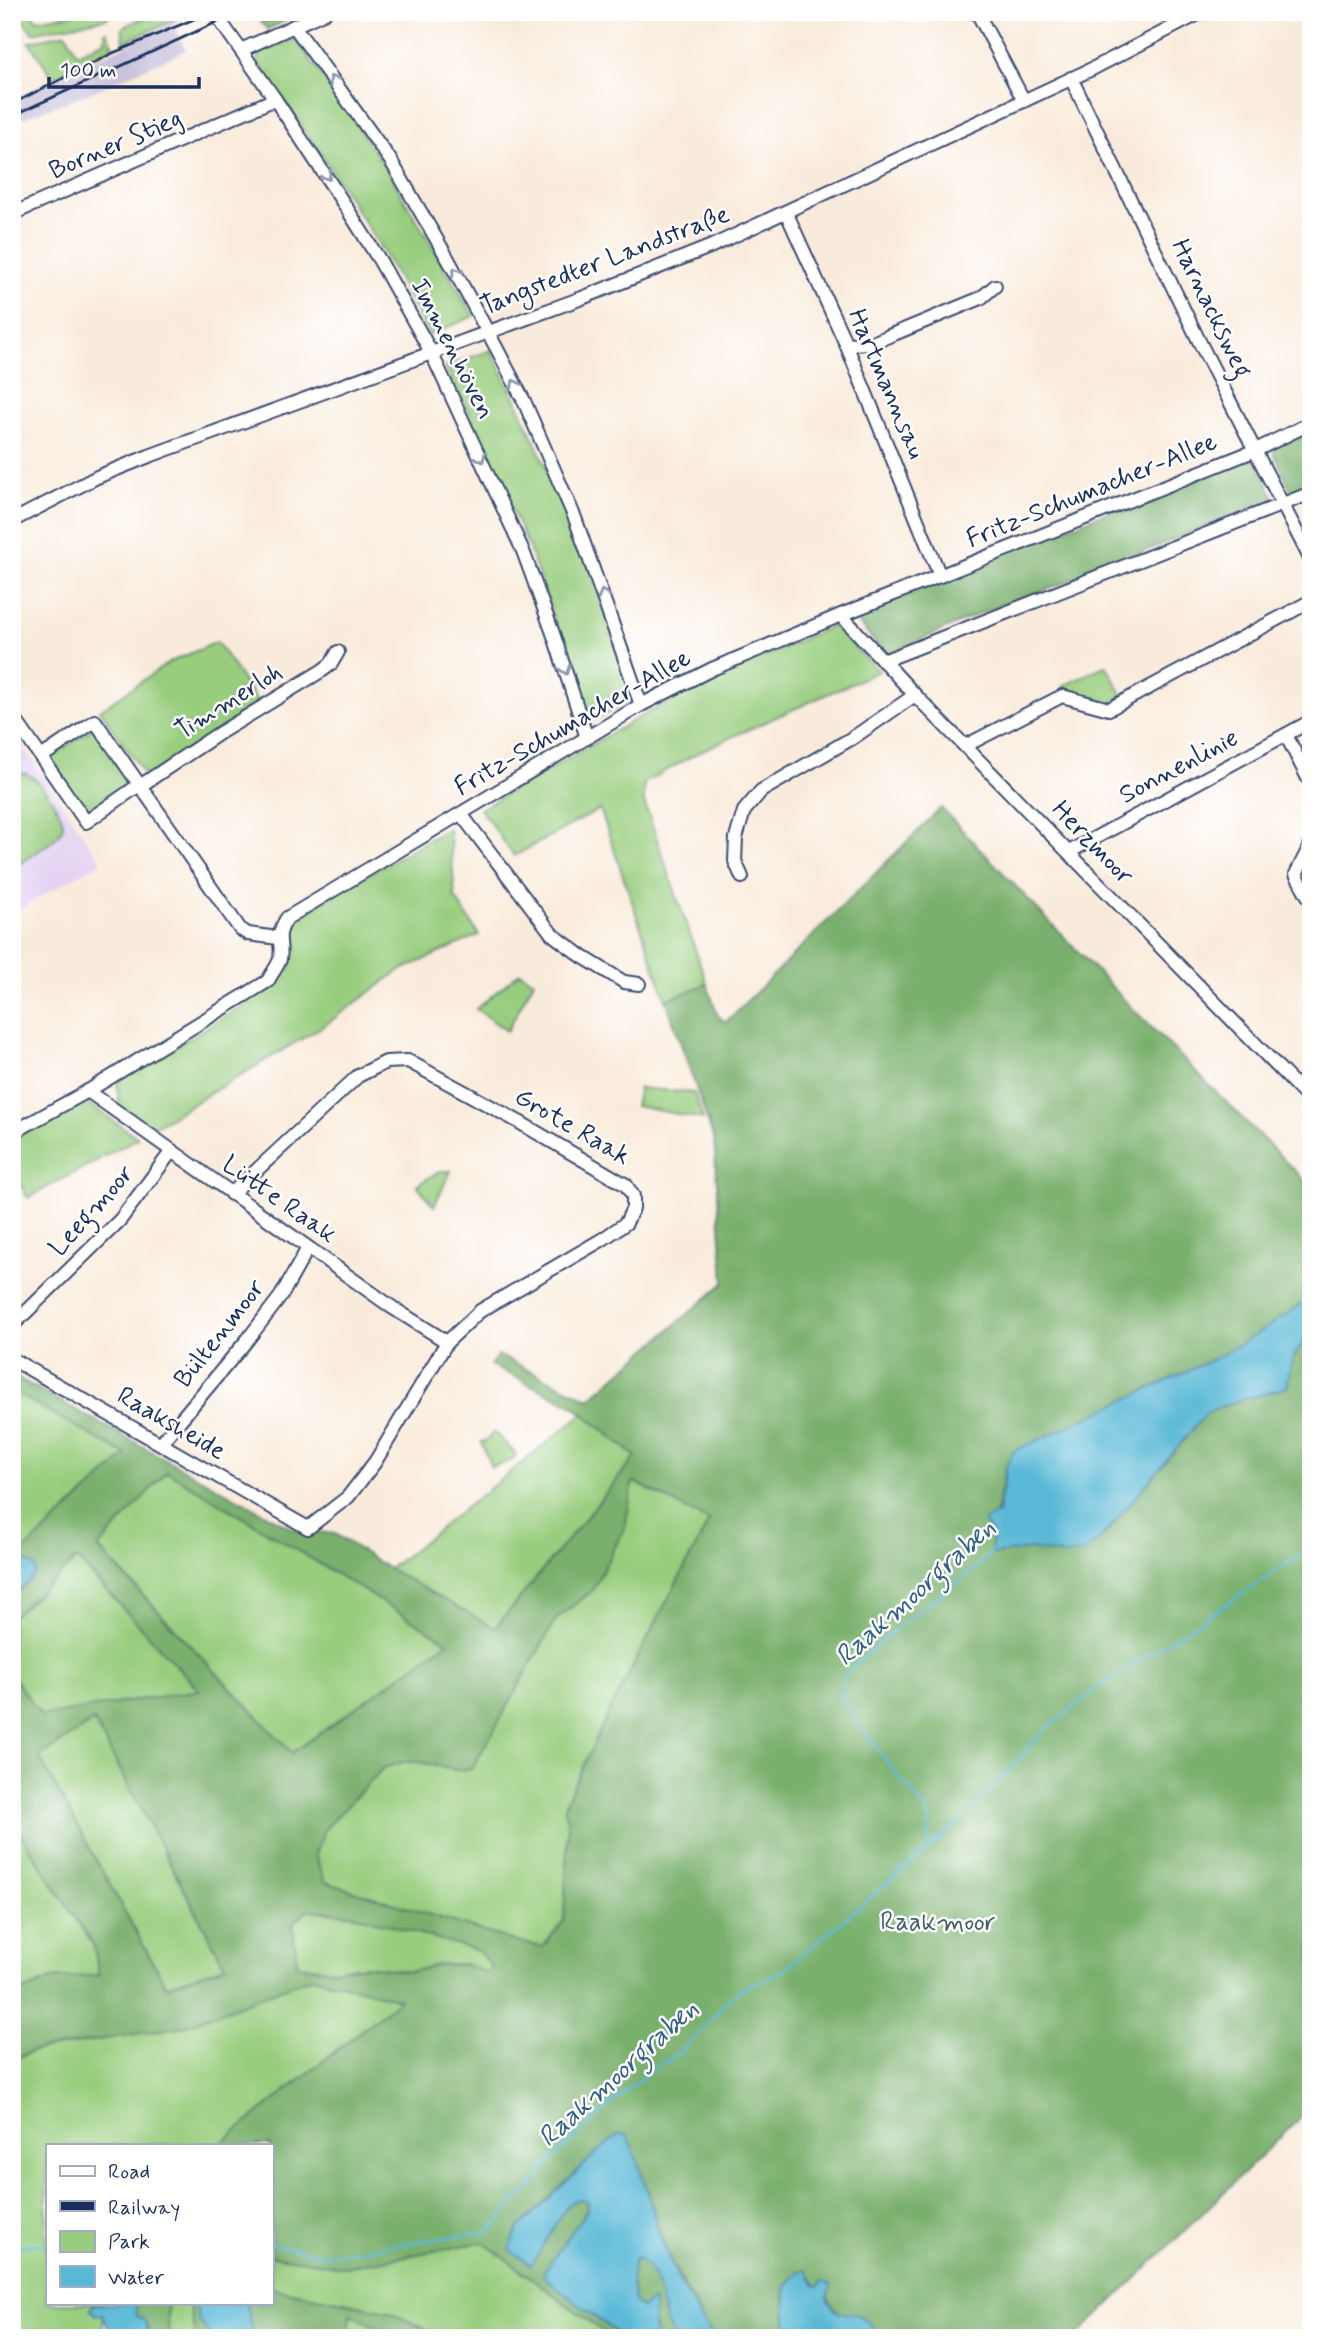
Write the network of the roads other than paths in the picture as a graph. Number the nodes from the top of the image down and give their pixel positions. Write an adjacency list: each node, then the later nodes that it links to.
1 (214, 12): 6 (street, Immenhöven)
2 (325, 12): 5 (street)
3 (977, 12): 9 (street)
4 (1202, 12): 7 (street, Tangstedter Landstraße)
5 (294, 26): 6 (street); 13 (street, Immenhöven, one-way to 5)
6 (241, 50): 8 (street, Immenhöven)
7 (1071, 78): 9 (street, Tangstedter Landstraße); 17 (street, Harnacksweg)
8 (275, 99): 11 (street, Borner Stieg); 15 (street, Immenhöven, one-way to 15)
9 (1024, 101): 10 (street, Tangstedter Landstraße)
10 (786, 212): 13 (street, Tangstedter Landstraße); 14 (street, Hartmannsau)
11 (12, 215)
12 (995, 286): 14 (street)
13 (488, 332): 15 (street, Tangstedter Landstraße); 28 (street, Immenhöven, one-way to 13)
14 (846, 344): 22 (street, Hartmannsau)
15 (431, 352): 20 (street, Tangstedter Landstraße); 32 (street, Immenhöven, one-way to 32)
16 (1311, 424): 17 (street, Fritz-Schumacher-Allee)
17 (1256, 450): 19 (street, Harnacksweg); 22 (street, Fritz-Schumacher-Allee)
18 (1311, 493): 19 (street)
19 (1283, 505): 21 (street, Harnacksweg); 26 (street)
20 (12, 521)
21 (1311, 560)
22 (940, 576): 24 (street, Fritz-Schumacher-Allee)
23 (1311, 601): 33 (street)
24 (841, 615): 26 (street, Herzmoor); 28 (street, Fritz-Schumacher-Allee)
25 (338, 652): 36 (street, Timmerloh)
26 (883, 661): 27 (street, Herzmoor)
27 (915, 695): 33 (street, Herzmoor); 40 (street)
28 (641, 705): 32 (street, Fritz-Schumacher-Allee)
29 (12, 715): 34 (street, Timmerloh)
30 (1311, 721): 31 (street, Sonnenlinie)
31 (1286, 735): 35 (street); 39 (street, Sonnenlinie)
32 (587, 738): 37 (street, Fritz-Schumacher-Allee)
33 (965, 746): 39 (street, Herzmoor)
34 (41, 757): 36 (street); 36 (street, Timmerloh)
35 (1311, 784)
36 (140, 785): 42 (street)
37 (461, 814): 42 (street, Fritz-Schumacher-Allee); 43 (street)
38 (1311, 844): 41 (street)
39 (1069, 852): 45 (street, Herzmoor)
40 (742, 877)
41 (1311, 901)
42 (278, 938): 44 (street, Fritz-Schumacher-Allee)
43 (639, 984)
44 (88, 1091): 46 (street, Fritz-Schumacher-Allee); 47 (street, Lütte Raak)
45 (1311, 1101)
46 (12, 1133)
47 (171, 1152): 48 (street, Lütte Raak); 50 (street, Leegmoor)
48 (231, 1194): 49 (street, Lütte Raak); 51 (street, Grote Raak)
49 (308, 1248): 51 (street, Lütte Raak); 53 (street, Bültenmoor)
50 (12, 1326)
51 (447, 1342): 54 (street, Grote Raak)
52 (12, 1359): 53 (street, Raaksheide)
53 (161, 1443): 54 (street, Raaksheide)
54 (308, 1528)

